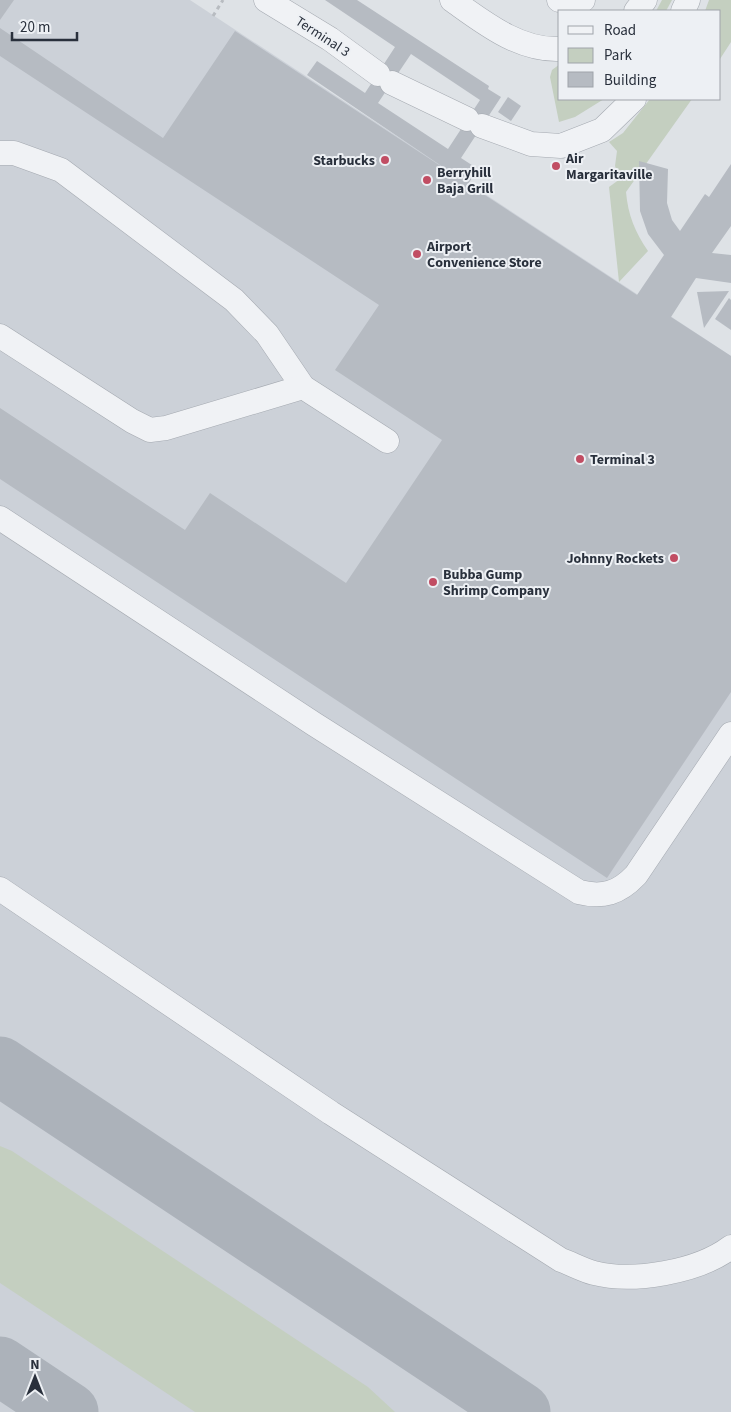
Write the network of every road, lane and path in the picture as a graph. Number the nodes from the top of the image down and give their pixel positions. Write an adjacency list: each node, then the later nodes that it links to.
1 (223, 0): 8 (path)
2 (266, 0): 10 (street, Terminal 3)
3 (452, 0): 9 (street)
4 (559, 0): 5 (street)
5 (583, 0)
6 (645, 0): 7 (street)
7 (637, 10)
8 (213, 16)
9 (558, 49)
10 (633, 100)
11 (0, 153): 13 (street)
12 (0, 336): 13 (street)
13 (303, 387): 14 (street)
14 (387, 441)
15 (0, 518): 16 (street)
16 (731, 734)
17 (0, 889): 18 (street)
18 (731, 1247)

